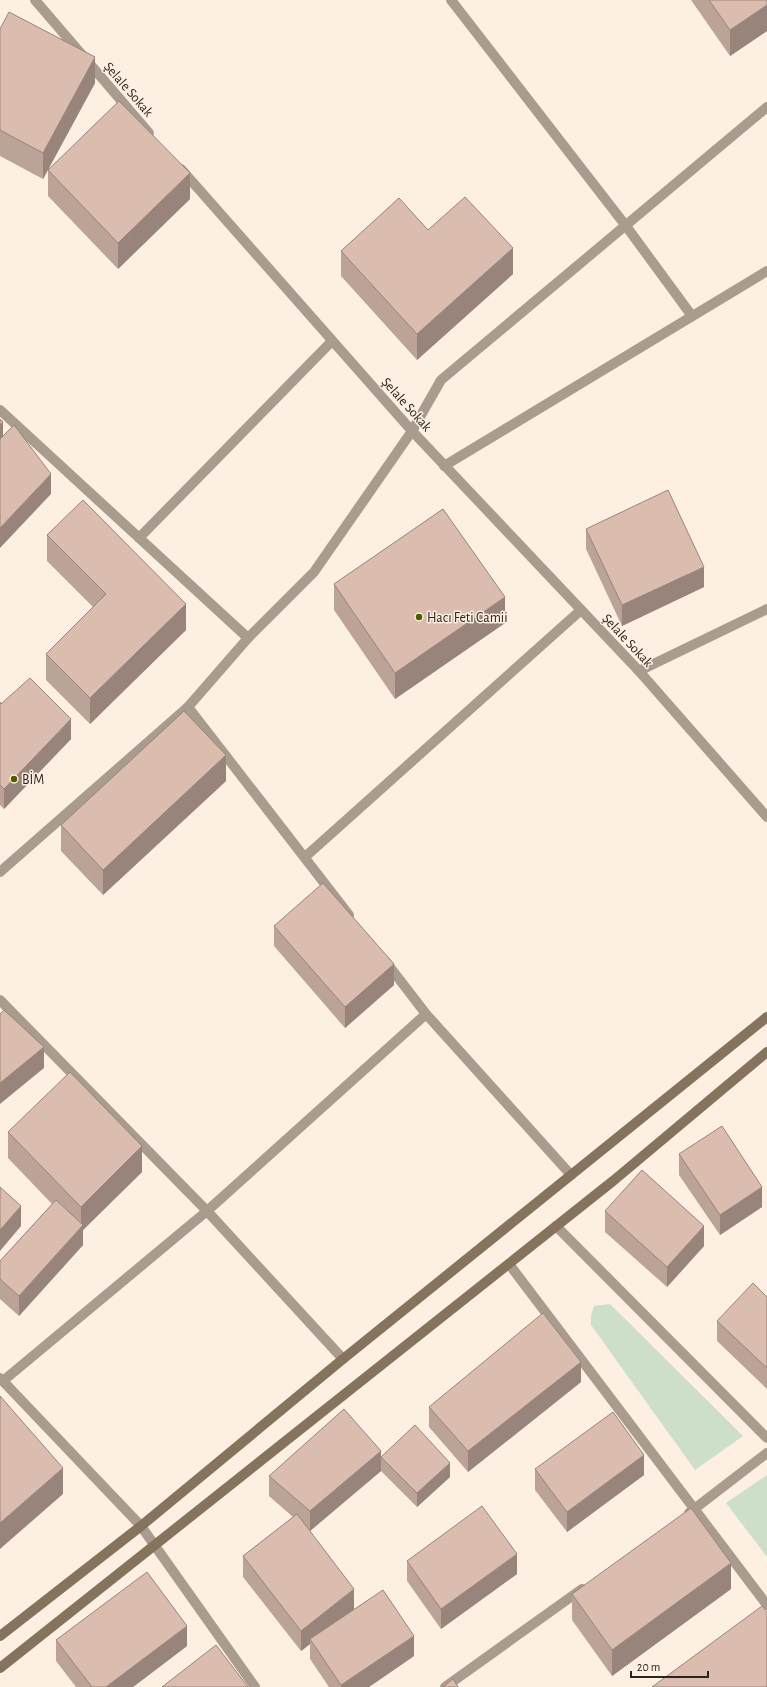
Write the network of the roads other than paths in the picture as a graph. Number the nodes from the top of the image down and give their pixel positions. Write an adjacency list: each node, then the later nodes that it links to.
1 (35, 0): 4 (street, Şelale Sokak)
2 (451, 0): 6 (street)
3 (767, 107): 6 (street)
4 (157, 142)
5 (172, 159): 9 (street, Şelale Sokak)
6 (626, 226): 8 (street); 11 (street)
7 (767, 271): 8 (street)
8 (692, 316): 12 (street)
9 (332, 340): 11 (street, Şelale Sokak); 13 (street)
10 (0, 410): 13 (street)
11 (412, 431): 12 (street, Şelale Sokak); 16 (street)
12 (444, 466): 15 (street, Şelale Sokak)
13 (140, 538): 16 (street)
14 (767, 609): 17 (street)
15 (581, 610): 17 (street, Şelale Sokak); 20 (street)
16 (248, 638): 18 (street)
17 (639, 671): 19 (street, Şelale Sokak)
18 (188, 706): 20 (street); 21 (street)
19 (767, 817)
20 (304, 857): 22 (street)
21 (2, 865)
22 (353, 920)
23 (378, 951): 25 (street)
24 (0, 1000): 29 (street)
25 (426, 1014): 28 (street); 29 (street)
26 (767, 1017): 28 (street)
27 (767, 1052): 30 (street)
28 (571, 1175): 32 (street)
29 (207, 1211): 32 (street); 33 (street)
30 (556, 1226): 31 (street); 34 (street)
31 (508, 1264): 36 (street); 39 (street)
32 (343, 1359): 38 (street)
33 (2, 1380): 38 (street)
34 (767, 1438)
35 (767, 1453): 36 (street)
36 (694, 1509): 37 (street); 41 (street)
37 (681, 1518)
38 (141, 1526): 39 (street); 42 (street)
39 (155, 1545): 43 (street); 44 (street)
40 (592, 1582): 45 (street)
41 (767, 1605)
42 (0, 1636)
43 (0, 1668)
44 (255, 1687)
45 (445, 1687)

